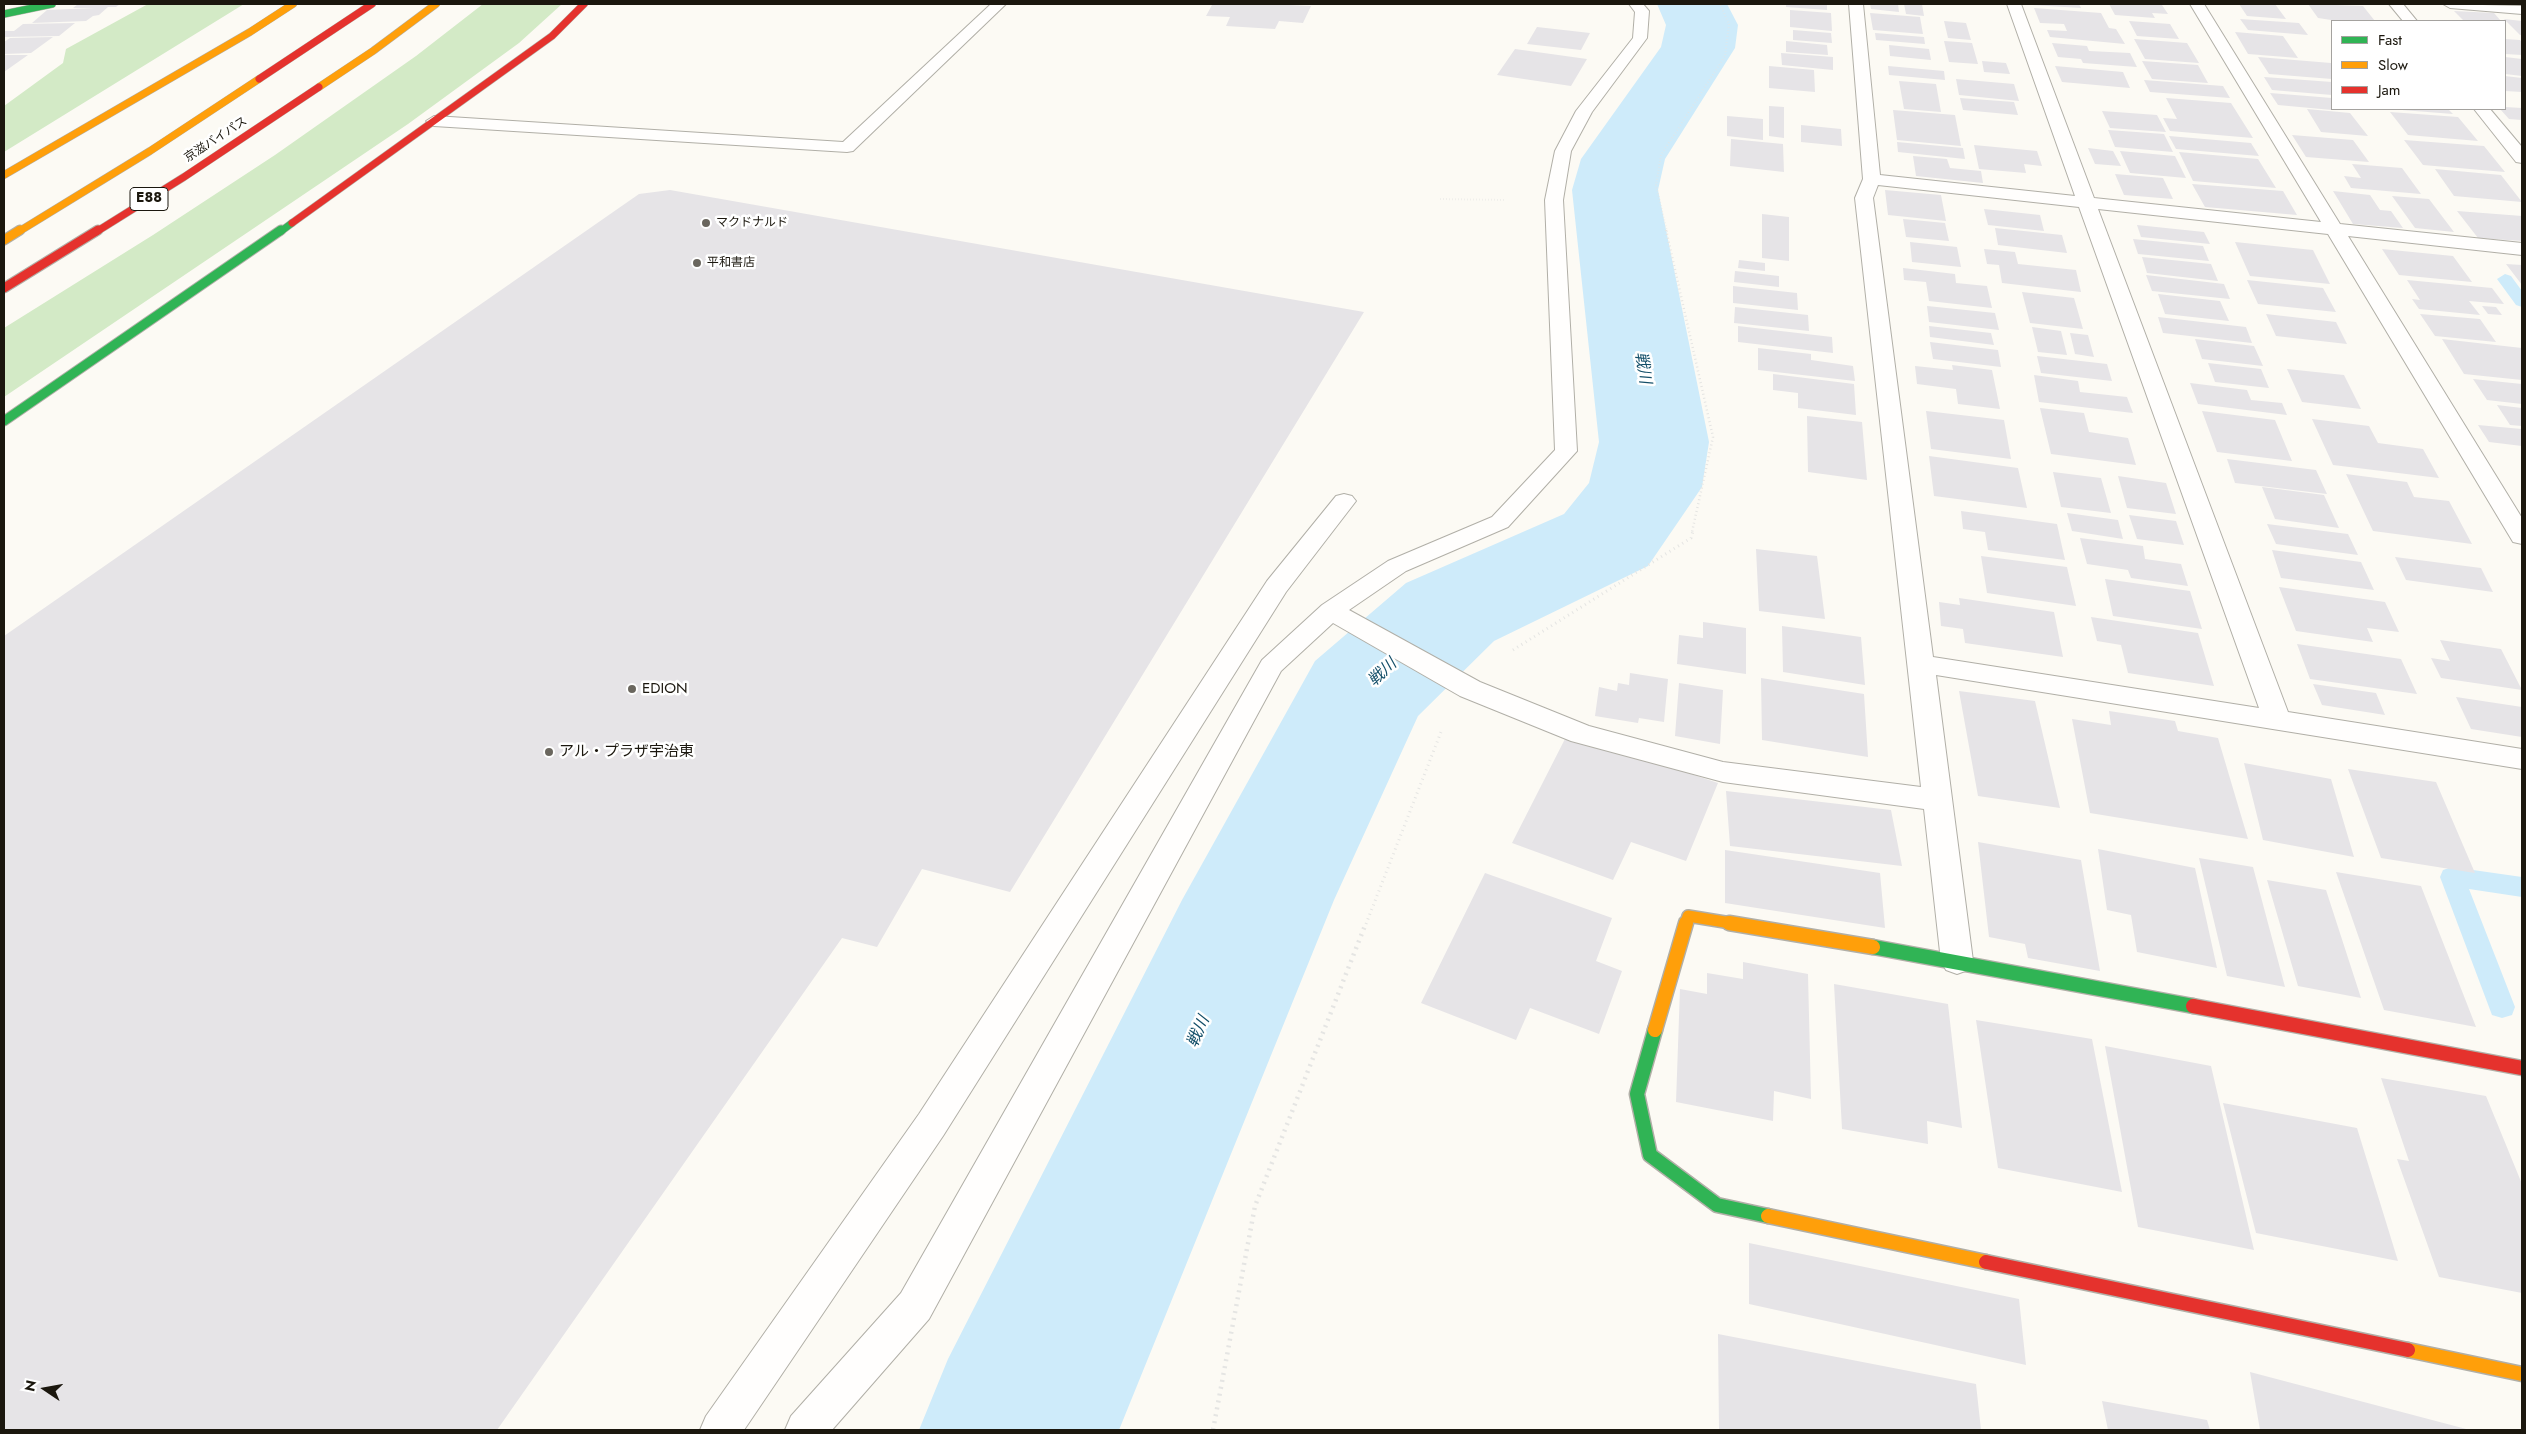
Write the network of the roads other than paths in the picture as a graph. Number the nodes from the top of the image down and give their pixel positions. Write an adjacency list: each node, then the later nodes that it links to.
1 (52, 4): 14 (main road)
2 (293, 4): 19 (main road)
3 (372, 4): 23 (main road, 京滋バイパス / E88)
4 (436, 4): 25 (main road, 京滋バイパス / E88)
5 (584, 4): 17 (main road)
6 (999, 4): 17 (street)
7 (1636, 4): 29 (street)
8 (1856, 4): 20 (street)
9 (2014, 4): 21 (street)
10 (2197, 4): 22 (street)
11 (2396, 4): 15 (street)
12 (2450, 4): 13 (street)
13 (2522, 10)
14 (4, 14)
15 (2409, 20)
16 (2483, 110): 18 (street)
17 (434, 121): 26 (main road)
18 (2522, 158)
19 (4, 175)
20 (1872, 179): 21 (street); 30 (street)
21 (2087, 202): 22 (street); 31 (street)
22 (2335, 229): 24 (street); 28 (street)
23 (4, 240)
24 (2522, 249)
25 (4, 288)
26 (4, 421)
27 (1344, 501): 37 (street)
28 (2522, 537)
29 (1331, 610): 33 (street); 38 (street)
30 (1920, 664): 31 (street); 33 (street)
31 (2277, 720): 32 (street)
32 (2522, 759)
33 (1937, 800): 34 (street)
34 (1957, 961): 35 (main road); 36 (main road)
35 (2522, 1068)
36 (2522, 1374)
37 (720, 1430)
38 (805, 1430)

